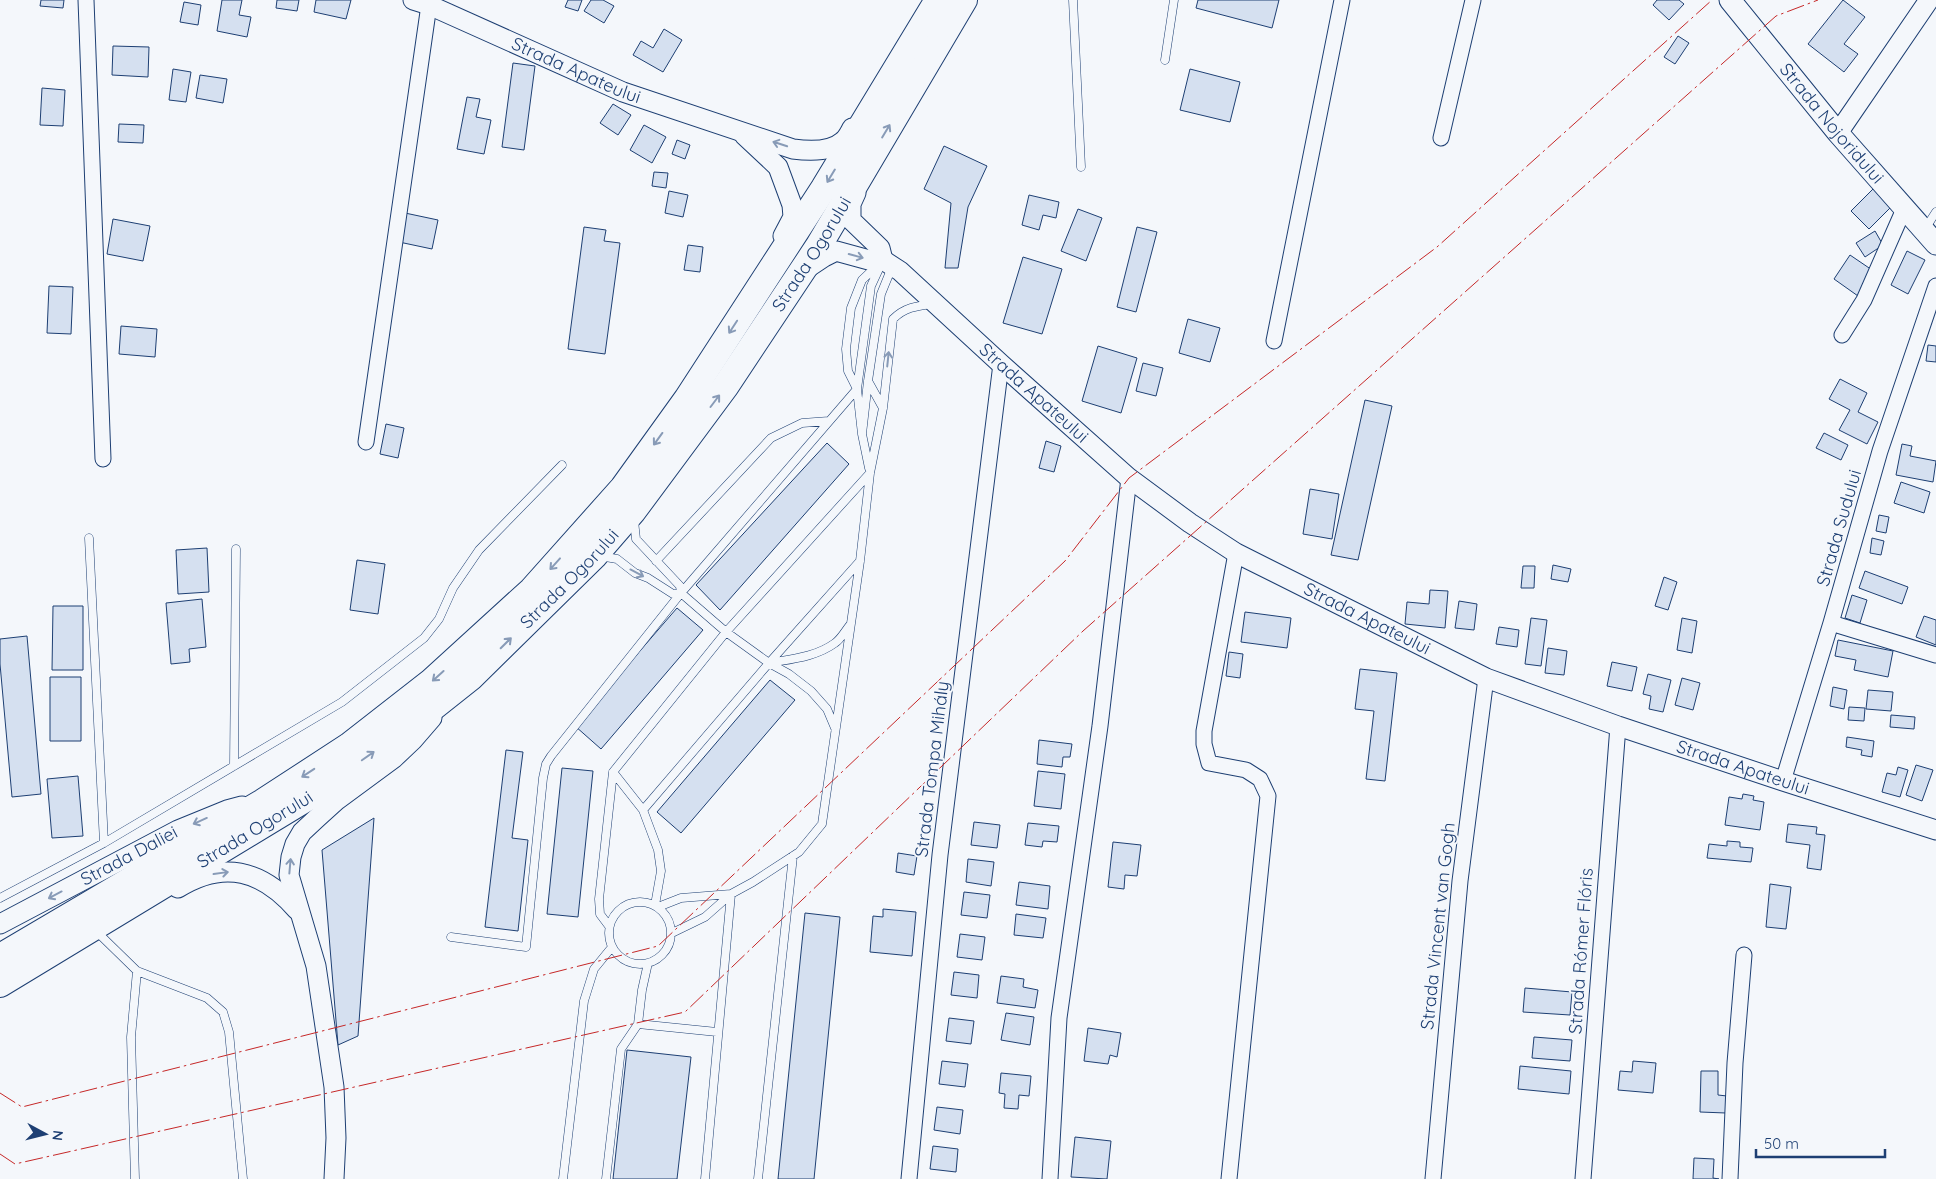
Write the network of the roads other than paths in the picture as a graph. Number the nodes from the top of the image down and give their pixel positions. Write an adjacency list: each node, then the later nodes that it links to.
1 (86, 0): 34 (street)
2 (964, 0): 15 (highway, Strada Ogorului, one-way to 2)
3 (1072, 0): 16 (lane)
4 (1174, 0): 11 (lane)
5 (1342, 0): 26 (street)
6 (1473, 0): 14 (street)
7 (1730, 0): 13 (main road, Strada Nojoridului)
8 (1928, 0): 13 (street)
9 (421, 2): 12 (street, Strada Apateului); 33 (street)
10 (935, 5): 12 (street, Strada Apateului, one-way to 12); 23 (highway, Strada Ogorului, one-way to 23)
11 (1165, 60)
12 (742, 132): 23 (street, Strada Apateului)
13 (1838, 134): 17 (main road, Strada Nojoridului)
14 (1441, 138)
15 (867, 164): 20 (street, Strada Apateului); 21 (highway, Strada Ogorului)
16 (1081, 167)
17 (1904, 208): 19 (main road, Strada Nojoridului); 25 (street)
18 (1936, 212): 19 (lane)
19 (1930, 237)
20 (888, 263): 21 (street, one-way to 20); 24 (street, Strada Apateului); 28 (lane); 29 (lane); 29 (lane)
21 (802, 273): 38 (highway, Strada Ogorului, one-way to 21)
22 (1936, 286): 46 (street, Strada Sudului)
23 (750, 300): 58 (highway, Strada Ogorului, one-way to 58)
24 (935, 304): 27 (street, Strada Apateului); 30 (lane, one-way to 24)
25 (1842, 335)
26 (1274, 341)
27 (1001, 364): 37 (street, Strada Apateului); 88 (street, Strada Tompa Mihály)
28 (868, 381): 30 (lane); 32 (lane)
29 (857, 389): 31 (lane); 32 (lane)
30 (883, 408): 36 (lane)
31 (829, 421): 43 (lane); 45 (lane)
32 (862, 434): 36 (lane)
33 (366, 442)
34 (103, 458)
35 (562, 465): 55 (lane)
36 (870, 473): 44 (lane); 48 (lane)
37 (1129, 478): 41 (street, Strada Apateului); 89 (street)
38 (633, 511): 42 (highway, Strada Ogorului); 43 (lane)
39 (89, 538): 61 (lane)
40 (236, 549): 55 (lane)
41 (1236, 553): 51 (street, Strada Apateului); 90 (street)
42 (594, 556): 45 (lane, one-way to 45); 52 (highway, Strada Ogorului, one-way to 42)
43 (656, 561): 45 (lane)
44 (860, 561): 47 (lane); 50 (lane)
45 (681, 593): 48 (lane); 71 (lane)
46 (1831, 623): 49 (street); 57 (street, Strada Sudului)
47 (851, 624): 50 (lane); 54 (lane)
48 (726, 632): 50 (lane); 56 (lane)
49 (1936, 655)
50 (769, 663): 54 (lane); 59 (lane)
51 (1486, 678): 53 (street, Strada Apateului); 91 (street, Strada Vincent van Gogh)
52 (446, 698): 66 (street, one-way to 52); 75 (highway, Strada Ogorului, one-way to 52)
53 (1618, 726): 57 (street, Strada Apateului); 92 (street, Strada Rómer Flóris)
54 (836, 730): 62 (lane)
55 (234, 766): 61 (lane)
56 (613, 772): 59 (lane); 68 (lane)
57 (1783, 782): 60 (street, Strada Apateului)
58 (263, 802): 67 (street, Strada Daliei, one-way to 67); 74 (highway, Strada Ogorului)
59 (643, 810): 65 (lane)
60 (1936, 830)
61 (104, 843): 64 (lane)
62 (793, 856): 63 (lane); 87 (lane)
63 (731, 894): 65 (lane); 70 (lane); 80 (lane)
64 (0, 898)
65 (657, 906): 68 (lane); 70 (lane)
66 (300, 913): 69 (street, one-way to 66); 83 (street)
67 (0, 924)
68 (610, 926): 72 (lane)
69 (96, 931): 75 (street); 77 (lane)
70 (672, 933): 76 (lane)
71 (451, 937)
72 (612, 947): 76 (lane); 84 (lane)
73 (1744, 955): 93 (street)
74 (0, 957)
75 (36, 961): 78 (highway, Strada Ogorului)
76 (648, 964): 79 (lane)
77 (137, 971): 81 (lane); 82 (lane)
78 (0, 984)
79 (638, 1024): 80 (lane); 85 (lane)
80 (717, 1032): 86 (lane)
81 (135, 1179)
82 (243, 1179)
83 (334, 1179)
84 (563, 1179)
85 (606, 1179)
86 (705, 1179)
87 (758, 1179)
88 (909, 1179)
89 (1050, 1179)
90 (1229, 1179)
91 (1433, 1179)
92 (1583, 1179)
93 (1730, 1179)

